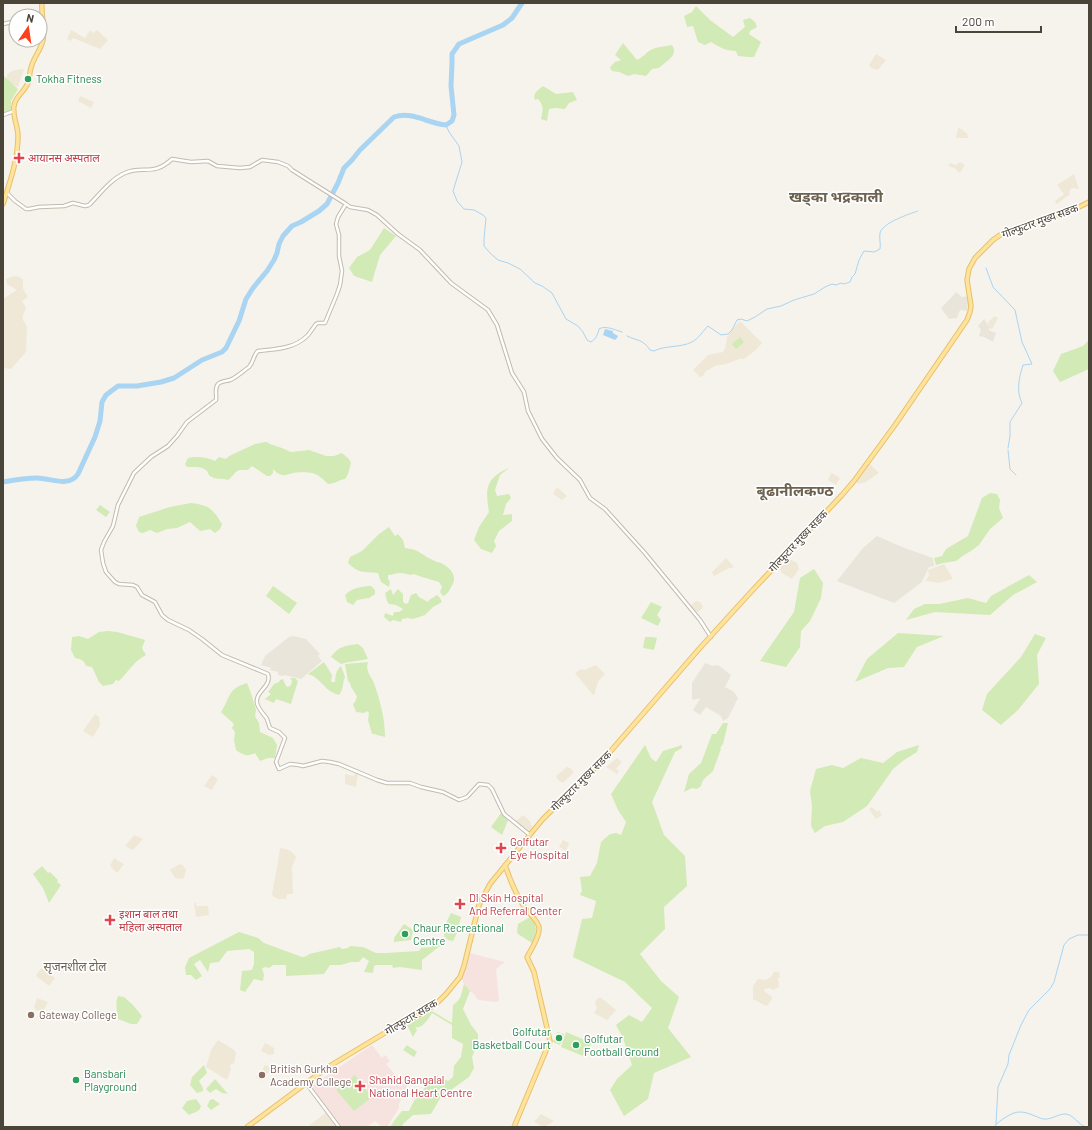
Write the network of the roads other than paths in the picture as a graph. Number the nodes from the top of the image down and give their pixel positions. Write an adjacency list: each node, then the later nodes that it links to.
1 (40, 48): 2 (main road)
2 (14, 111): 3 (street); 4 (main road)
3 (3, 115)
4 (7, 193): 6 (main road); 7 (street)
5 (1089, 202): 8 (main road, गोल्फुटार मुख्य सडक)
6 (3, 204)
7 (346, 204): 8 (street); 9 (street)
8 (711, 637): 9 (main road, गोल्फुटार मुख्य सडक)
9 (530, 835): 10 (main road, गोल्फुटार मुख्य सडक)
10 (513, 856): 11 (main road, गोल्फुटार सडक)
11 (505, 865): 12 (main road, गोल्फुटार सडक); 15 (main road)
12 (307, 1082): 13 (main road, गोल्फुटार सडक); 14 (street)
13 (247, 1127)
14 (339, 1127)
15 (514, 1127)

